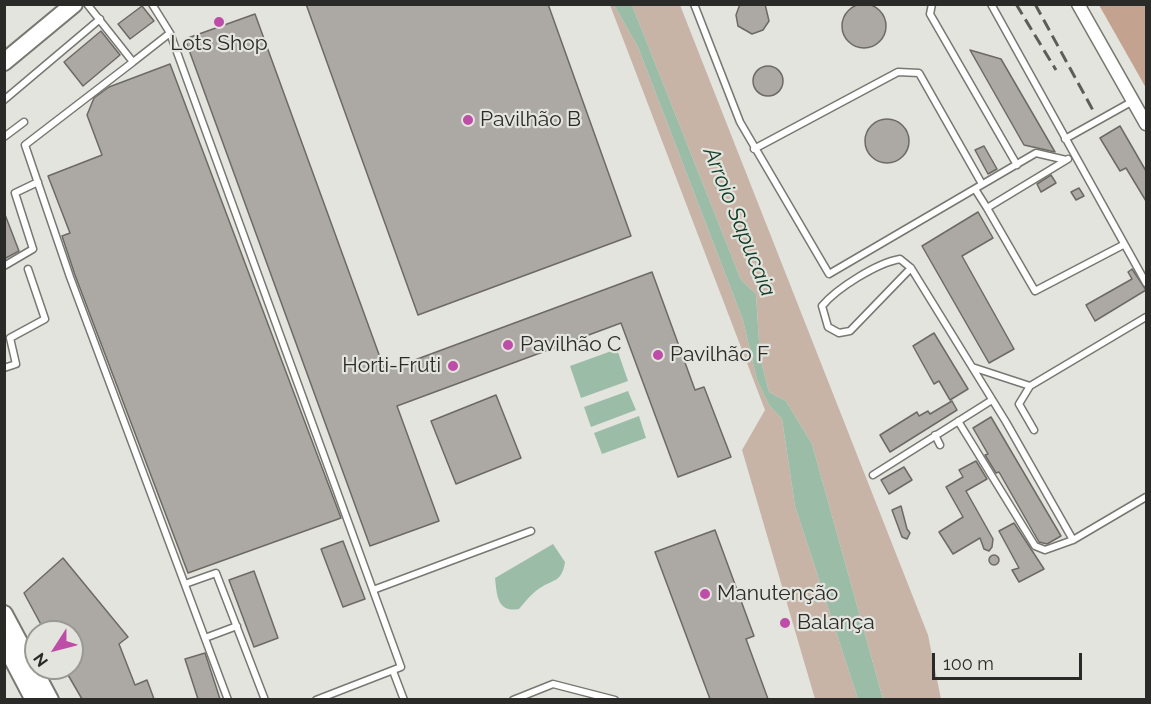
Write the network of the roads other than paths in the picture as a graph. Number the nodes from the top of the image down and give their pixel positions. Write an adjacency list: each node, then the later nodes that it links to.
1 (74, 4): 10 (main road)
2 (87, 4): 8 (lane)
3 (152, 4): 9 (lane)
4 (694, 4): 18 (lane)
5 (932, 4): 21 (lane)
6 (991, 4): 17 (lane)
7 (1078, 4): 13 (street)
8 (100, 19): 11 (lane); 12 (lane)
9 (170, 33): 11 (lane); 45 (lane)
10 (4, 62)
11 (133, 62): 22 (lane)
12 (4, 99)
13 (1133, 101): 15 (street); 17 (lane)
14 (24, 122): 16 (lane)
15 (1146, 124)
16 (4, 137)
17 (1065, 139): 19 (lane)
18 (754, 149): 23 (lane); 24 (lane)
19 (1074, 155): 20 (lane); 26 (lane)
20 (1066, 160): 21 (lane); 25 (lane)
21 (1017, 165): 23 (lane)
22 (38, 182): 27 (lane); 44 (lane)
23 (982, 184): 24 (lane)
24 (975, 189): 25 (lane)
25 (987, 208): 26 (lane)
26 (1123, 245): 30 (lane)
27 (4, 266)
28 (911, 268): 28 (lane); 32 (lane)
29 (28, 269): 33 (lane)
30 (1146, 284)
31 (1146, 317): 34 (lane)
32 (972, 367): 34 (lane); 35 (lane)
33 (4, 368)
34 (1030, 386): 37 (lane)
35 (992, 400): 36 (lane); 43 (lane)
36 (958, 421): 38 (lane); 43 (lane)
37 (1034, 430)
38 (935, 435): 39 (lane); 40 (lane)
39 (940, 445)
40 (873, 475)
41 (1146, 497): 43 (lane)
42 (531, 531): 45 (lane)
43 (1073, 540)
44 (185, 584): 47 (lane); 48 (lane)
45 (373, 590): 50 (lane)
46 (4, 614): 52 (main road)
47 (237, 626): 48 (lane); 54 (lane)
48 (205, 638): 53 (lane)
49 (4, 644): 51 (main road)
50 (393, 670): 55 (lane); 56 (lane)
51 (34, 699)
52 (50, 699)
53 (228, 699)
54 (265, 699)
55 (319, 699)
56 (404, 699)
57 (513, 699): 58 (lane)
58 (615, 699)

